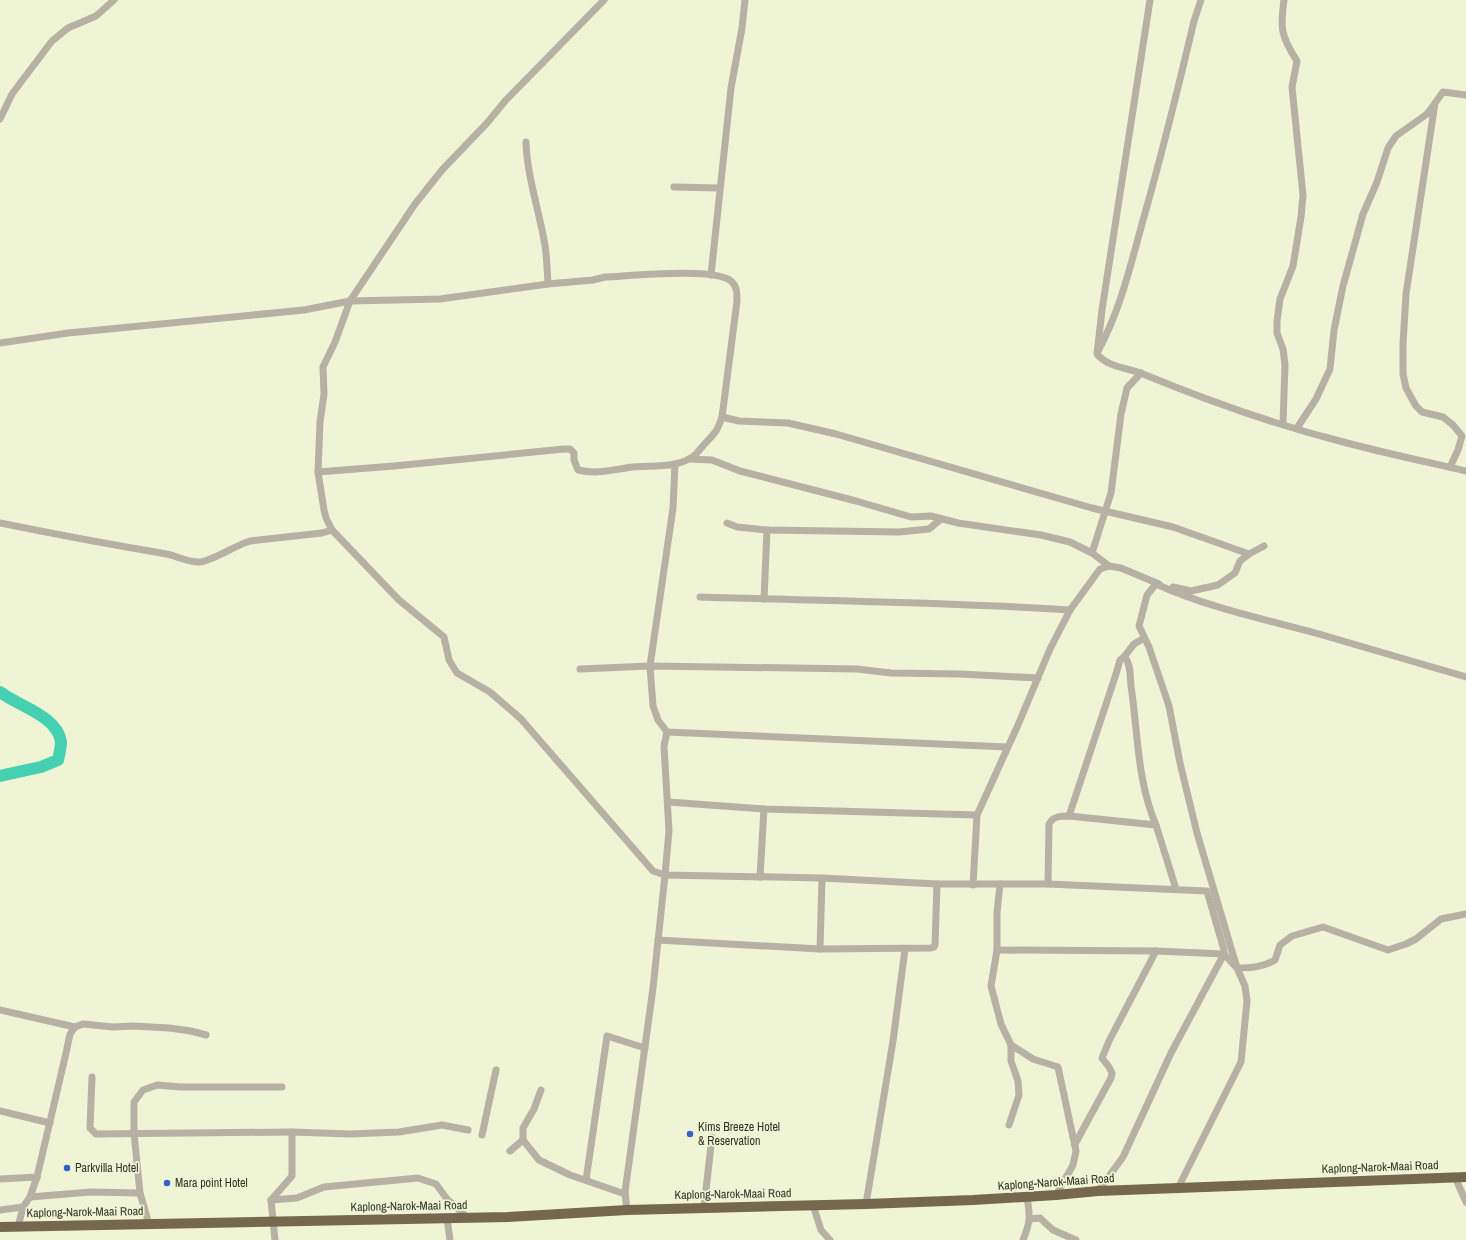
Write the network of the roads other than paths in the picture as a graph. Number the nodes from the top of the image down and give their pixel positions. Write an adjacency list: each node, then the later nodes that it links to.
1 (114, 0): 9 (street)
2 (604, 0): 15 (street)
3 (745, 0): 12 (street)
4 (1150, 0): 17 (street)
5 (1201, 0): 17 (street)
6 (1284, 0): 20 (street)
7 (1466, 95): 8 (street)
8 (1435, 103): 21 (street); 24 (street)
9 (0, 120)
10 (526, 142): 14 (street)
11 (674, 187): 12 (street)
12 (719, 188): 13 (street)
13 (711, 275): 14 (street); 19 (street)
14 (548, 284): 15 (street)
15 (350, 301): 16 (street); 26 (street)
16 (0, 343)
17 (1097, 354): 18 (street)
18 (1141, 373): 20 (street); 27 (street)
19 (722, 417): 22 (street); 27 (street)
20 (1283, 424): 21 (street)
21 (1297, 428): 24 (street)
22 (689, 459): 23 (street); 28 (street)
23 (675, 464): 26 (street); 43 (street)
24 (1450, 467): 25 (street)
25 (1466, 471)
26 (318, 472): 31 (street)
27 (1105, 511): 34 (street); 35 (street)
28 (941, 518): 32 (street); 34 (street)
29 (0, 523): 31 (street)
30 (727, 523): 32 (street)
31 (332, 530): 54 (street)
32 (767, 530): 39 (street)
33 (1264, 546): 35 (street)
34 (1092, 553): 36 (street)
35 (1249, 554): 37 (street)
36 (1109, 566): 37 (street); 40 (street)
37 (1156, 584): 41 (street); 45 (street)
38 (700, 597): 39 (street)
39 (764, 599): 40 (street)
40 (1070, 610): 46 (street)
41 (1144, 638): 42 (street); 69 (street)
42 (1124, 657): 52 (street); 53 (street)
43 (650, 666): 44 (street); 46 (street); 47 (street)
44 (580, 669)
45 (1466, 677)
46 (1038, 678): 48 (street)
47 (667, 732): 48 (street); 49 (street)
48 (1007, 747): 51 (street)
49 (668, 802): 50 (street); 54 (street)
50 (764, 809): 51 (street); 55 (street)
51 (977, 815): 60 (street)
52 (1069, 816): 53 (street); 59 (street)
53 (1156, 825): 61 (street)
54 (665, 875): 55 (street); 63 (street)
55 (760, 877): 56 (street)
56 (822, 878): 57 (street); 64 (street)
57 (937, 884): 60 (street); 65 (street)
58 (1000, 884): 59 (street); 60 (street); 66 (street)
59 (1048, 884): 61 (street)
60 (974, 885)
61 (1176, 889): 68 (street)
62 (1466, 914): 69 (street)
63 (658, 940): 64 (street); 74 (street)
64 (820, 949): 65 (street)
65 (905, 949): 104 (street)
66 (996, 950): 67 (street); 73 (street)
67 (1156, 951): 68 (street); 88 (street)
68 (1224, 954): 69 (street); 96 (street)
69 (1237, 968): 95 (street)
70 (0, 1010): 71 (street)
71 (75, 1027): 72 (street); 80 (street)
72 (206, 1035)
73 (1011, 1045): 81 (street); 88 (street)
74 (645, 1048): 94 (street); 97 (street)
75 (496, 1070): 85 (street)
76 (92, 1077): 84 (street)
77 (282, 1087): 84 (street)
78 (541, 1090): 87 (street)
79 (0, 1111): 80 (street)
80 (50, 1123): 90 (street)
81 (1009, 1125)
82 (468, 1130): 83 (street)
83 (292, 1132): 84 (street); 102 (street)
84 (134, 1133): 98 (street)
85 (482, 1136)
86 (712, 1137): 106 (street)
87 (523, 1140): 89 (street); 94 (street)
88 (1075, 1144): 99 (street)
89 (510, 1151)
90 (37, 1177): 93 (street); 100 (street)
91 (1455, 1177): 92 (highway, Kaplong-Narok-Maai Road); 95 (highway, Kaplong-Narok-Maai Road); 103 (street)
92 (1466, 1177)
93 (0, 1179)
94 (586, 1180): 97 (street)
95 (1178, 1188): 96 (highway, Kaplong-Narok-Maai Road)
96 (1098, 1191): 99 (highway, Kaplong-Narok-Maai Road)
97 (625, 1192): 109 (street)
98 (140, 1193): 100 (street); 114 (street)
99 (1056, 1195): 101 (highway, Kaplong-Narok-Maai Road)
100 (30, 1197): 107 (street)
101 (1027, 1197): 104 (highway, Kaplong-Narok-Maai Road); 112 (street)
102 (271, 1200): 111 (street); 113 (street)
103 (1466, 1202)
104 (866, 1204): 105 (highway, Kaplong-Narok-Maai Road)
105 (813, 1205): 106 (highway, Kaplong-Narok-Maai Road); 119 (street)
106 (704, 1207): 109 (highway, Kaplong-Narok-Maai Road)
107 (23, 1208): 108 (street); 116 (street)
108 (0, 1210)
109 (627, 1210): 111 (highway, Kaplong-Narok-Maai Road)
110 (447, 1218): 111 (highway, Kaplong-Narok-Maai Road); 113 (highway, Kaplong-Narok-Maai Road); 118 (street)
111 (468, 1218)
112 (1030, 1218): 120 (street); 121 (street)
113 (274, 1222): 114 (highway, Kaplong-Narok-Maai Road); 117 (street)
114 (149, 1224): 116 (highway, Kaplong-Narok-Maai Road)
115 (0, 1227): 116 (highway, Kaplong-Narok-Maai Road)
116 (18, 1227)
117 (275, 1240)
118 (450, 1240)
119 (830, 1240)
120 (1023, 1240)
121 (1076, 1240)

